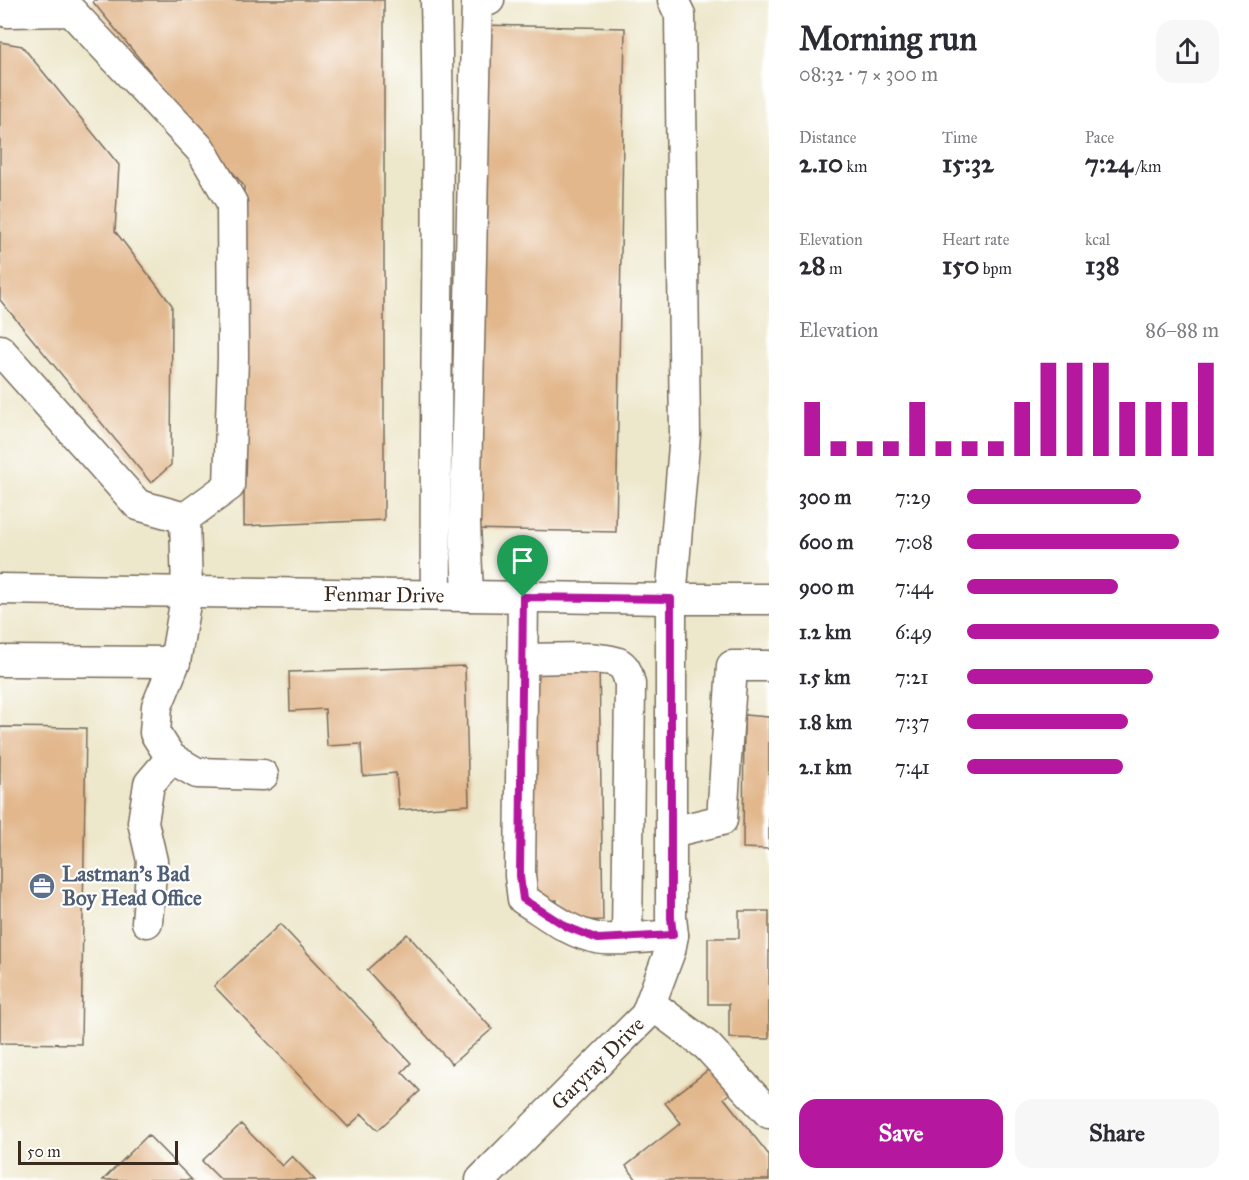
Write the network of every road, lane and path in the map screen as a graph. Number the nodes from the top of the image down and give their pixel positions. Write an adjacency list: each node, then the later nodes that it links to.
1 (436, 0): 9 (street)
2 (489, 0): 10 (street)
3 (673, 0): 12 (street, Garyray Drive)
4 (0, 5): 6 (street)
5 (0, 350): 6 (street)
6 (184, 518): 8 (street)
7 (0, 589): 8 (street, Fenmar Drive)
8 (187, 592): 9 (street, Fenmar Drive); 16 (street)
9 (436, 596): 10 (street, Fenmar Drive)
10 (468, 596): 11 (street, Fenmar Drive)
11 (523, 597): 12 (street, Fenmar Drive); 14 (street)
12 (671, 599): 13 (street, Fenmar Drive); 20 (street, Garyray Drive)
13 (769, 599)
14 (522, 659): 23 (street); 23 (street)
15 (0, 661): 16 (street)
16 (175, 662): 18 (street)
17 (769, 666): 20 (street)
18 (171, 758): 19 (street); 21 (street)
19 (263, 775)
20 (672, 832): 22 (street, Garyray Drive)
21 (147, 922)
22 (673, 935): 23 (street); 24 (street, Garyray Drive)
23 (627, 938)
24 (651, 1004): 25 (street); 26 (street, Garyray Drive)
25 (769, 1113)
26 (481, 1180)

